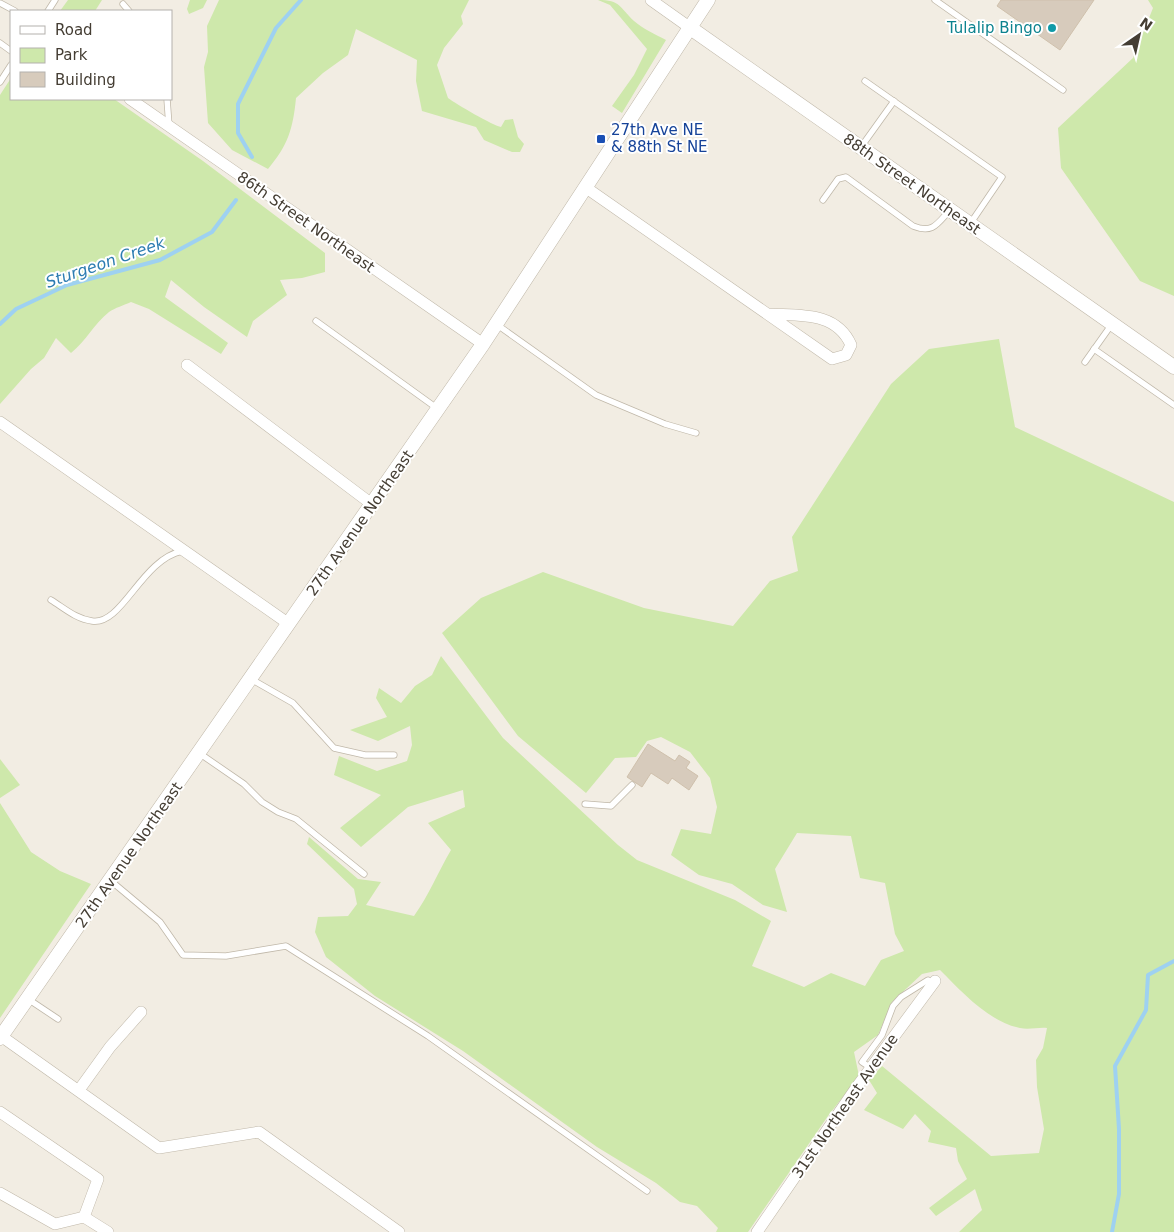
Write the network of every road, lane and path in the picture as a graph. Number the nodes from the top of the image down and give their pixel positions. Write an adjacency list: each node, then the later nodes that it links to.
1 (651, 0): 8 (street, 88th Street Northeast)
2 (708, 0): 8 (street, 27th Avenue Northeast)
3 (935, 0): 12 (lane)
4 (0, 3): 6 (lane)
5 (123, 4): 7 (lane)
6 (13, 10)
7 (128, 10)
8 (689, 28): 17 (street, 88th Street Northeast); 18 (street, 27th Avenue Northeast)
9 (10, 67): 11 (lane)
10 (866, 81): 15 (lane)
11 (0, 82)
12 (1063, 90)
13 (131, 100): 16 (street, 86th Street Northeast)
14 (167, 100): 16 (lane)
15 (894, 101): 17 (lane); 21 (lane)
16 (168, 126): 26 (street, 86th Street Northeast)
17 (861, 148): 20 (street, 88th Street Northeast)
18 (585, 187): 22 (street); 24 (street, 27th Avenue Northeast)
19 (823, 200): 20 (lane)
20 (950, 210): 21 (street, 88th Street Northeast)
21 (970, 224): 25 (street, 88th Street Northeast)
22 (768, 314): 22 (street)
23 (316, 321): 32 (lane)
24 (496, 324): 26 (street, 27th Avenue Northeast); 34 (lane)
25 (1112, 324): 27 (lane); 30 (street, 88th Street Northeast)
26 (482, 344): 32 (street, 27th Avenue Northeast)
27 (1094, 349): 28 (lane); 31 (lane)
28 (1085, 362)
29 (187, 365): 35 (street)
30 (1174, 367)
31 (1174, 405)
32 (438, 409): 35 (street, 27th Avenue Northeast)
33 (0, 422): 36 (street)
34 (696, 433)
35 (373, 505): 38 (street, 27th Avenue Northeast)
36 (184, 551): 37 (lane); 38 (street)
37 (51, 600)
38 (289, 624): 39 (street, 27th Avenue Northeast)
39 (251, 680): 40 (street, 27th Avenue Northeast); 41 (lane)
40 (199, 753): 44 (lane); 45 (street, 27th Avenue Northeast)
41 (394, 755)
42 (632, 785): 43 (lane)
43 (585, 804)
44 (364, 874)
45 (111, 881): 47 (street, 27th Avenue Northeast); 54 (lane)
46 (934, 983): 51 (street, 31st Northeast Avenue); 51 (lane)
47 (28, 999): 49 (lane); 50 (street, 27th Avenue Northeast)
48 (141, 1012): 52 (street)
49 (58, 1019)
50 (0, 1037): 52 (street)
51 (871, 1068): 59 (street, 31st Northeast Avenue)
52 (79, 1090): 58 (street)
53 (0, 1112): 56 (street)
54 (647, 1191)
55 (0, 1193): 56 (street)
56 (84, 1217): 57 (street)
57 (108, 1232)
58 (399, 1232)
59 (757, 1232)

